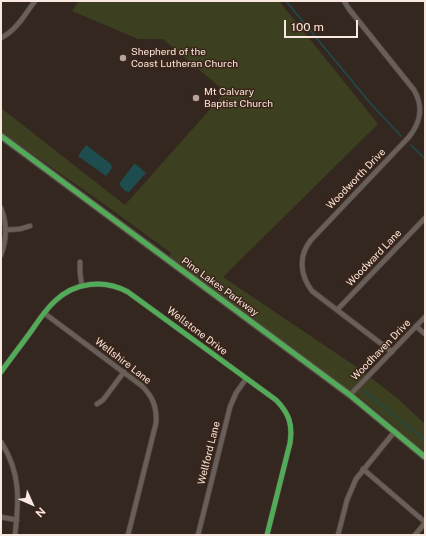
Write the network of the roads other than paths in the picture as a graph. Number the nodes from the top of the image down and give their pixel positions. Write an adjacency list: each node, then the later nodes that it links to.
1 (35, 1): 3 (street)
2 (344, 1): 12 (street, Woodworth Drive)
3 (1, 38)
4 (1, 136): 21 (street, Pine Lakes Parkway)
5 (1, 208): 8 (street)
6 (425, 218): 12 (street, Woodward Lane)
7 (30, 226): 8 (street)
8 (6, 230): 9 (street)
9 (1, 255)
10 (80, 262): 11 (street)
11 (82, 286): 13 (street, Wellstone Drive); 20 (street, Wellstone Drive)
12 (337, 310): 17 (street, Woodworth Drive)
13 (44, 313): 18 (street, Wellstone Drive); 19 (street, Wellshire Lane)
14 (425, 317): 15 (street, Woodhaven Drive)
15 (416, 326): 16 (street); 17 (street, Woodhaven Drive)
16 (425, 334)
17 (392, 352): 21 (street, Woodhaven Drive)
18 (1, 372)
19 (124, 372): 22 (street); 31 (street, Wellshire Lane)
20 (246, 378): 32 (street, Wellford Lane); 33 (street, Wellstone Drive)
21 (350, 395): 23 (street, Pine Lakes Parkway)
22 (96, 404)
23 (394, 431): 25 (street, Pine Lakes Parkway); 26 (street)
24 (1, 442): 28 (street)
25 (425, 457)
26 (363, 468): 29 (street); 34 (street)
27 (1, 517): 28 (street)
28 (17, 520): 30 (street)
29 (425, 523): 35 (street)
30 (15, 535)
31 (128, 535)
32 (198, 535)
33 (267, 535)
34 (338, 535)
35 (414, 535)

